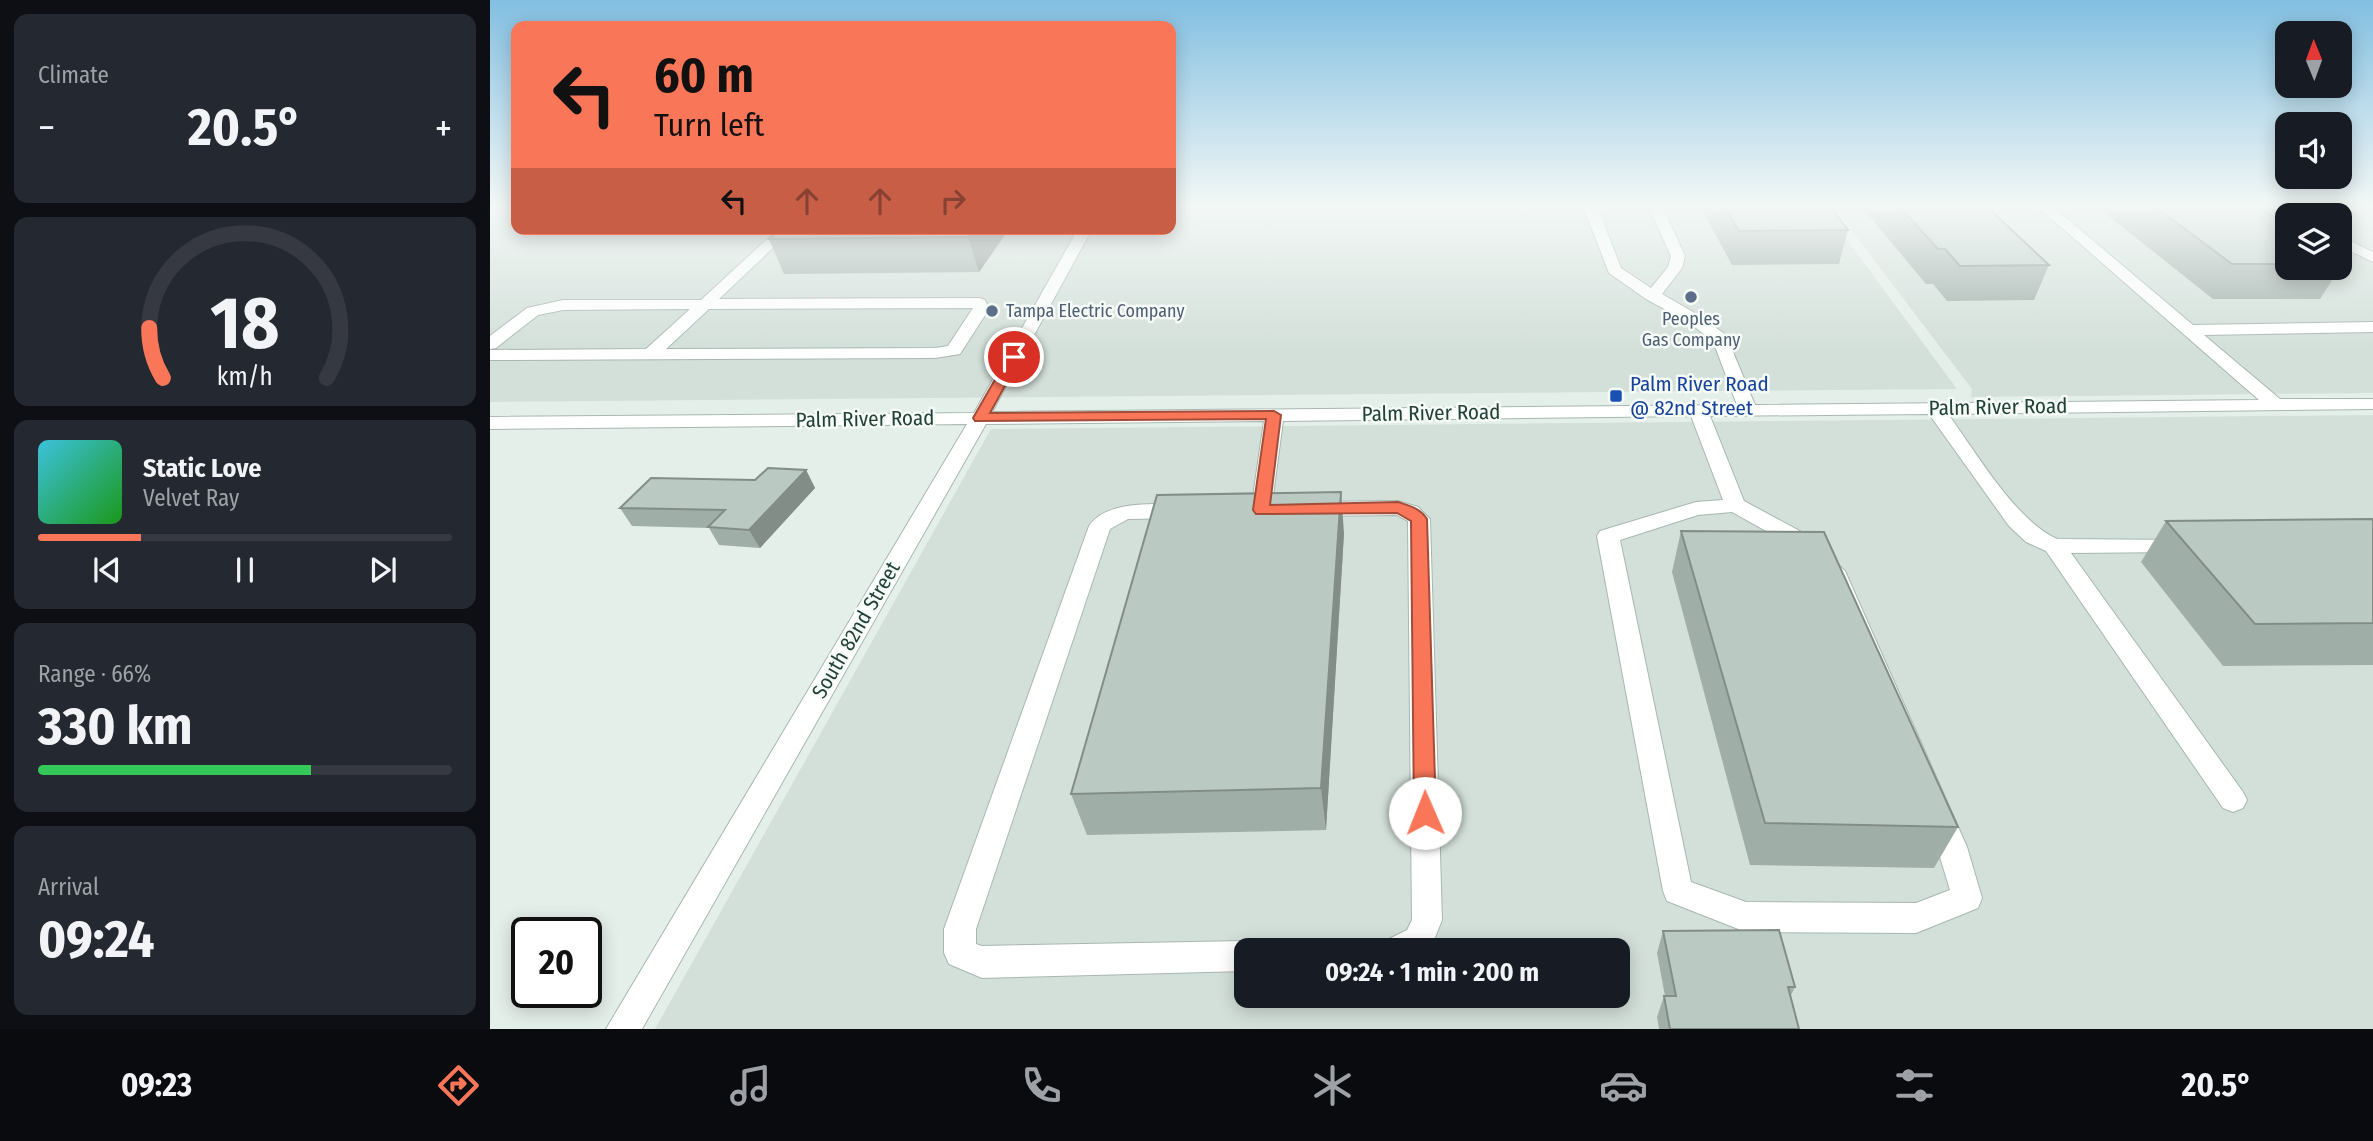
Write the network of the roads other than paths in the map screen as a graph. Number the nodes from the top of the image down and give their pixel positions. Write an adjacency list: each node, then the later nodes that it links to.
1 (759, 254): 7 (street)
2 (1071, 254): 19 (street, South 82nd Street)
3 (1608, 254): 6 (street)
4 (1677, 254): 6 (street)
5 (2100, 254): 9 (street)
6 (1652, 296): 17 (street)
7 (704, 305): 10 (street); 12 (street); 12 (street)
8 (2373, 327): 9 (street)
9 (2189, 330): 14 (street)
10 (490, 344)
11 (490, 355): 12 (street)
12 (650, 355)
13 (2373, 404): 14 (street, Palm River Road)
14 (2276, 405): 15 (street, Palm River Road)
15 (1934, 408): 17 (street, Palm River Road); 23 (street)
16 (1699, 410): 17 (street, Palm River Road); 18 (street, Palm River Road); 21 (street)
17 (1748, 410)
18 (1274, 415): 19 (street, Palm River Road); 22 (street)
19 (980, 418): 20 (street, Palm River Road); 28 (street, South 82nd Street)
20 (490, 424)
21 (1735, 505): 21 (street)
22 (1235, 510): 26 (street); 27 (street)
23 (2054, 545): 24 (street); 25 (street)
24 (2199, 545)
25 (2233, 800)
26 (1419, 938)
27 (1234, 956)
28 (623, 1029)

